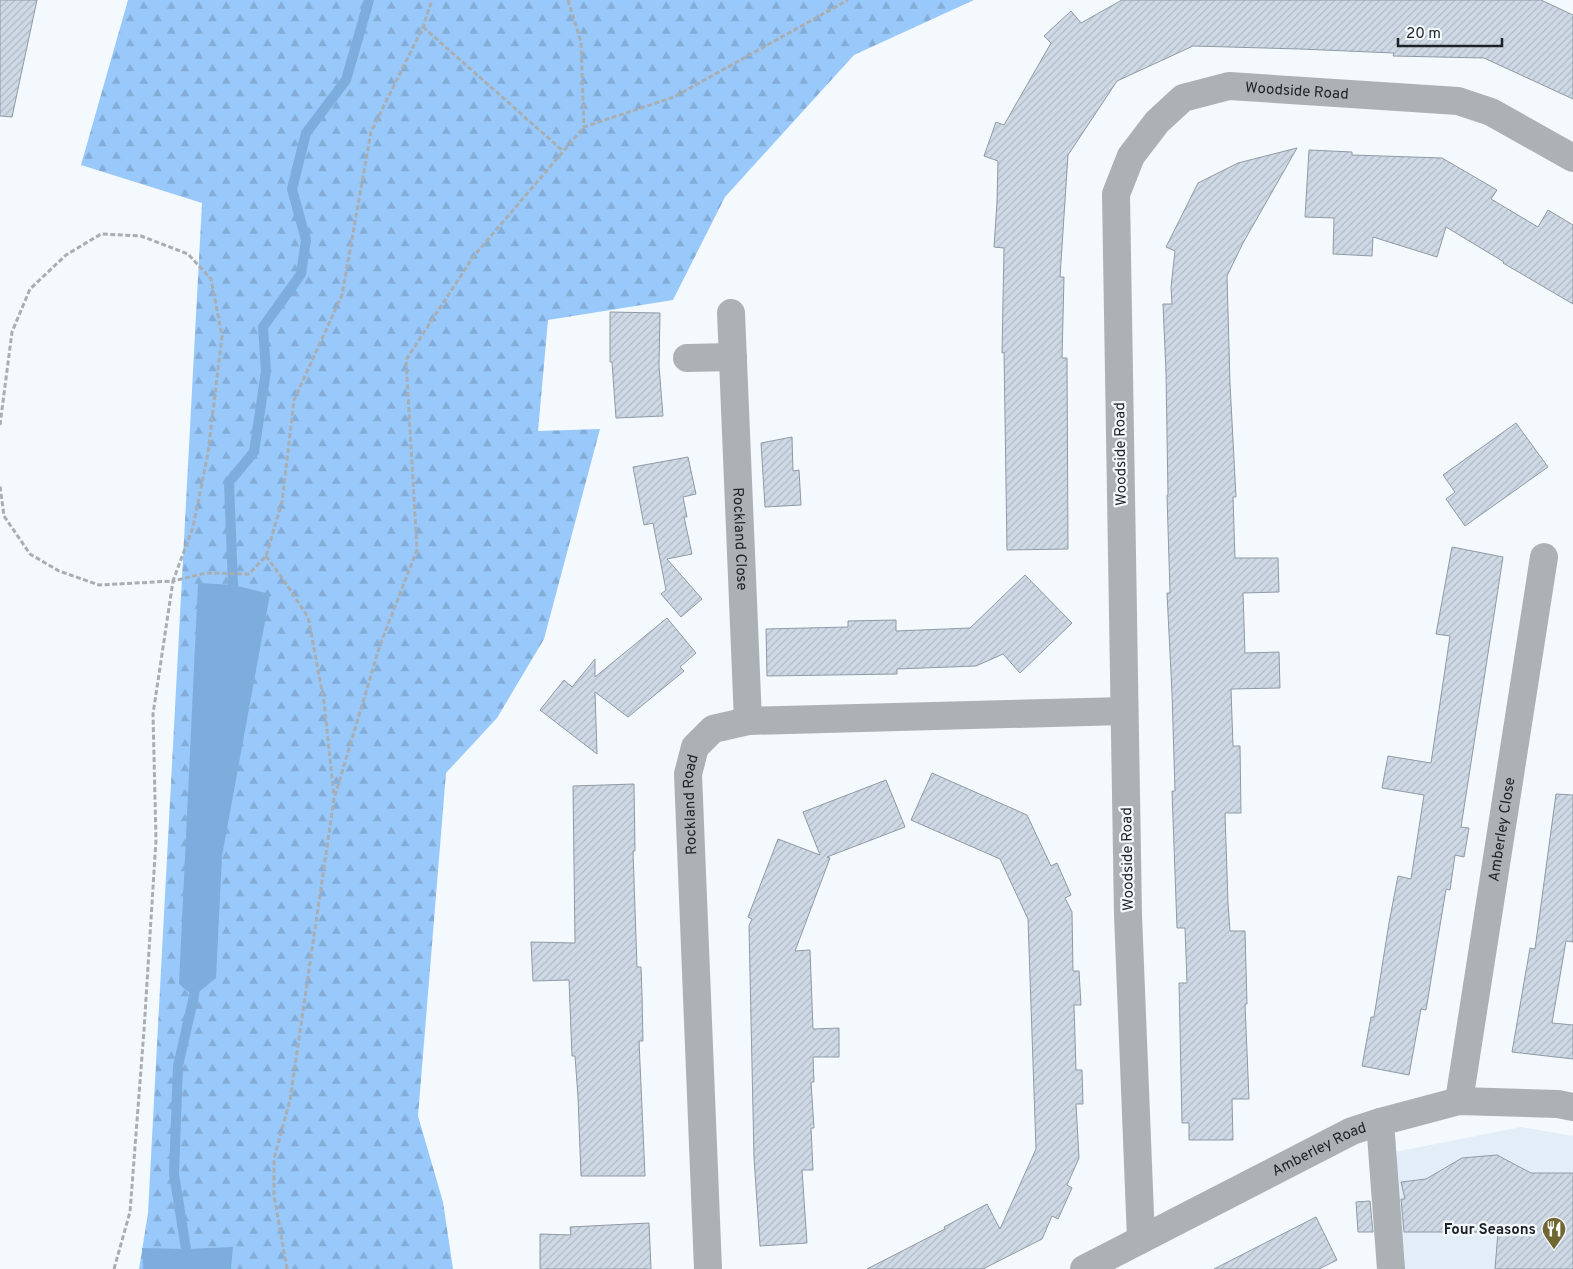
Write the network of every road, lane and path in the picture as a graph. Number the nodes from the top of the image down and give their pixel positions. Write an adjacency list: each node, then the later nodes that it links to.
1 (432, 0): 4 (path)
2 (568, 0): 5 (path)
3 (848, 0): 5 (path)
4 (423, 27): 6 (path); 13 (path)
5 (584, 127): 6 (path)
6 (563, 151): 18 (path)
7 (1573, 158): 16 (street, Woodside Road)
8 (731, 313): 9 (street, Rockland Close)
9 (733, 357): 10 (street); 17 (street, Rockland Close)
10 (687, 358)
11 (0, 425): 15 (path)
12 (0, 486): 15 (path)
13 (266, 556): 15 (path); 18 (path)
14 (1544, 557): 19 (street, Amberley Close)
15 (173, 581): 23 (path)
16 (1124, 711): 17 (street, Rockland Road); 22 (street, Woodside Road)
17 (748, 721): 25 (street, Rockland Road)
18 (334, 800): 24 (path)
19 (1460, 1101): 20 (street, Amberley Road); 21 (street, Amberley Road)
20 (1573, 1107)
21 (1380, 1122): 22 (street, Amberley Road); 27 (street)
22 (1141, 1239): 26 (street, Amberley Road)
23 (114, 1269)
24 (287, 1269)
25 (708, 1269)
26 (1084, 1269)
27 (1391, 1269)

